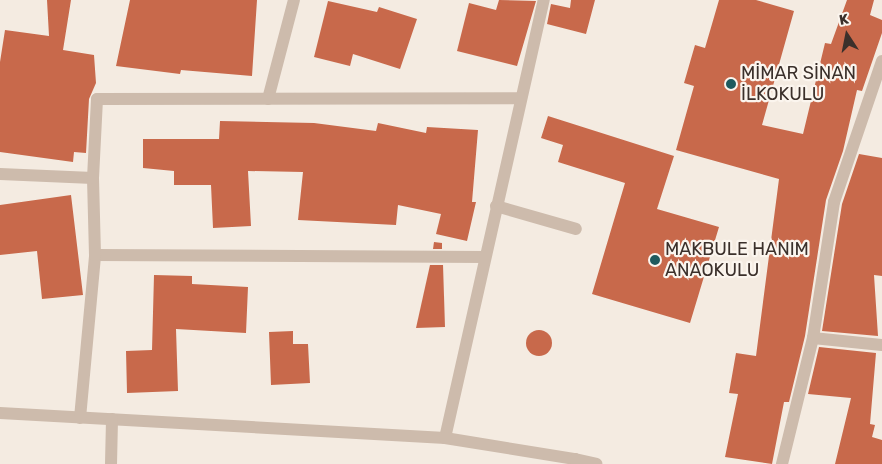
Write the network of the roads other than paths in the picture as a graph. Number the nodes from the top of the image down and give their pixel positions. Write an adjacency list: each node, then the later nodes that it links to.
1 (294, 0): 5 (street)
2 (544, 0): 4 (street)
3 (882, 61): 12 (street)
4 (520, 98): 5 (street); 8 (street)
5 (268, 99): 7 (street)
6 (0, 174): 7 (street)
7 (93, 178): 10 (street)
8 (496, 206): 9 (street); 11 (street)
9 (576, 229)
10 (95, 254): 11 (street); 15 (street)
11 (485, 257): 17 (street)
12 (814, 338): 13 (street); 21 (street)
13 (882, 345)
14 (0, 413): 15 (street)
15 (80, 418): 16 (street)
16 (112, 419): 17 (street); 19 (street)
17 (445, 438): 18 (street)
18 (575, 461): 20 (street)
19 (111, 464)
20 (596, 464)
21 (782, 464)

